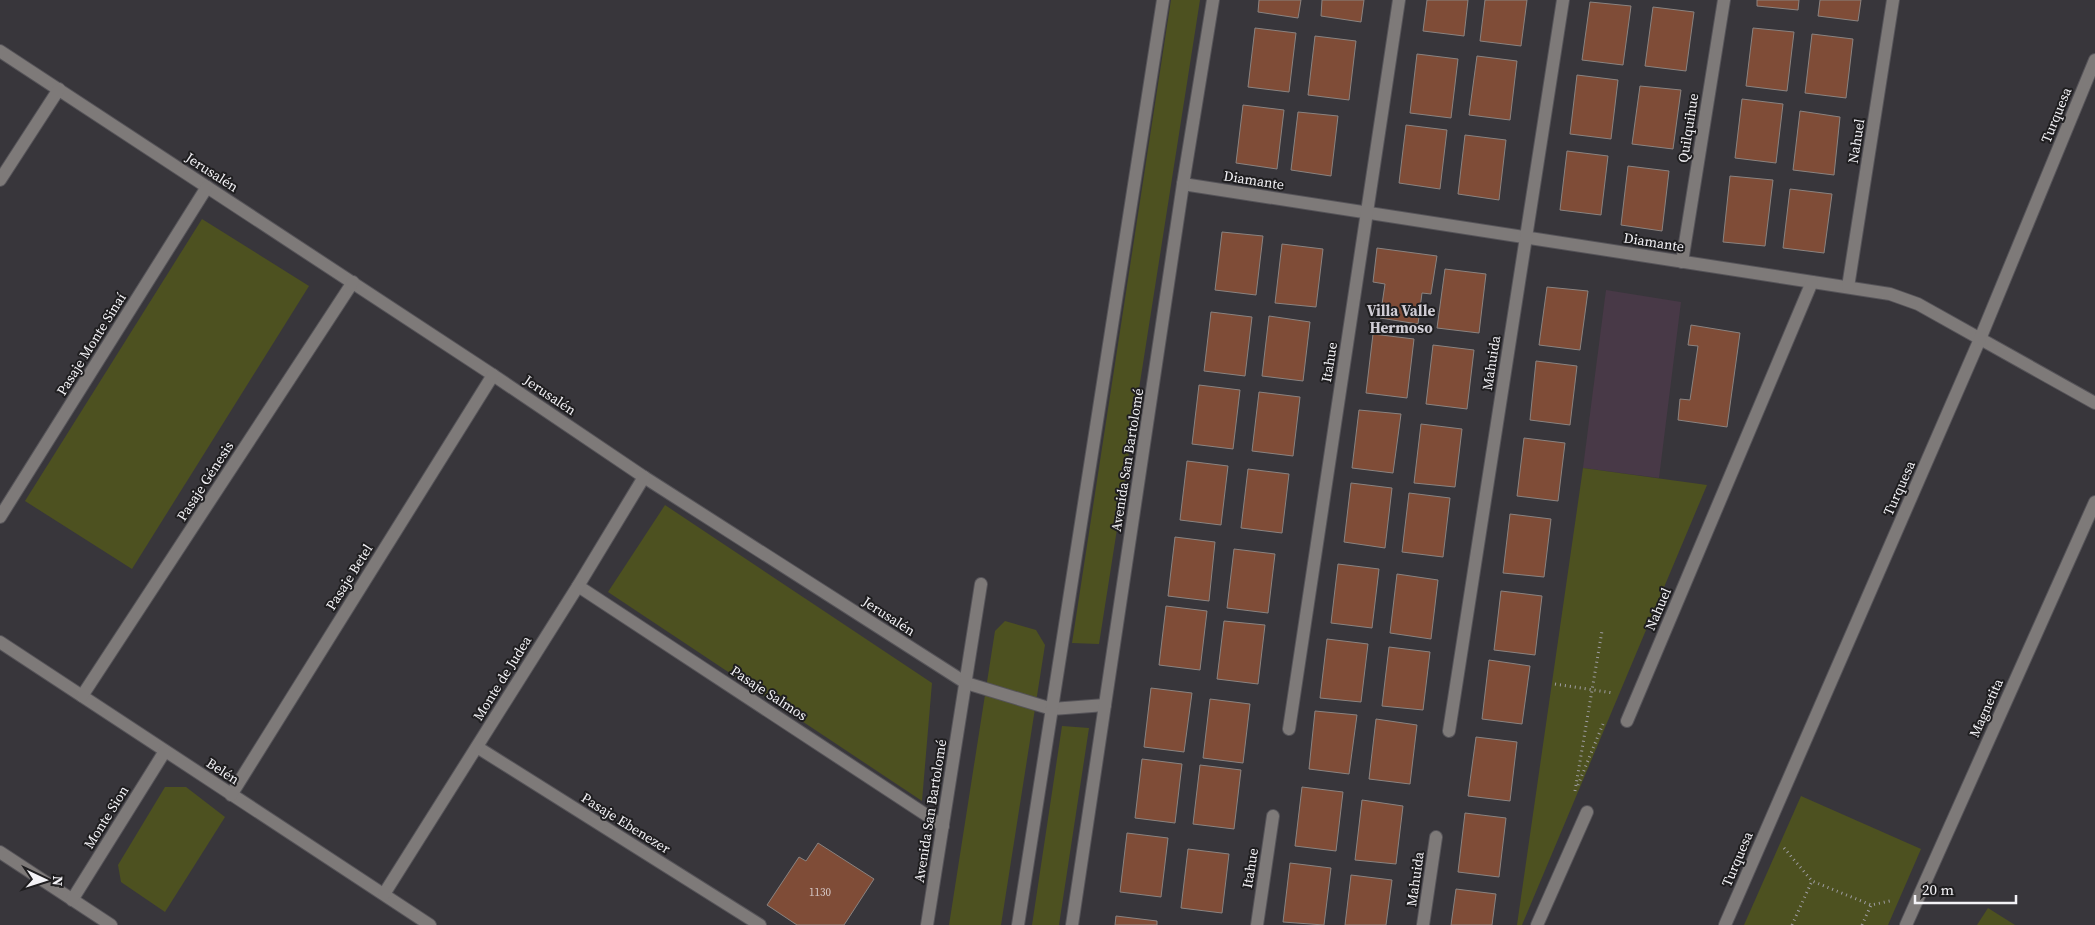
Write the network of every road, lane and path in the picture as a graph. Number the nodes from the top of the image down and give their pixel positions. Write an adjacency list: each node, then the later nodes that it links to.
1 (1163, 0): 35 (street)
2 (1214, 0): 11 (street, Avenida San Bartolomé)
3 (1399, 0): 13 (street, Itahue)
4 (1563, 0): 14 (street, Mahuida)
5 (1724, 0): 15 (street, Quilquihue)
6 (1893, 0): 18 (street, Nahuel)
7 (0, 51): 9 (street, Jerusalén)
8 (2095, 60): 19 (street, Turquesa)
9 (59, 89): 10 (street); 12 (street, Jerusalén)
10 (0, 180)
11 (1184, 184): 13 (street, Diamante); 34 (street, Avenida San Bartolomé)
12 (207, 187): 16 (street, Jerusalén); 24 (street, Pasaje Monte Sinaí)
13 (1367, 213): 14 (street, Diamante); 37 (street, Itahue)
14 (1526, 237): 15 (street, Diamante); 38 (street, Mahuida)
15 (1682, 262): 17 (street, Diamante)
16 (353, 282): 20 (street, Jerusalén); 32 (street, Pasaje Génesis)
17 (1812, 282): 18 (street, Diamante); 33 (street, Nahuel)
18 (1848, 287): 19 (street, Diamante)
19 (1980, 339): 21 (street, Diamante); 46 (street, Turquesa)
20 (493, 375): 22 (street, Jerusalén); 42 (street, Pasaje Betel)
21 (2095, 403)
22 (644, 477): 26 (street, Monte de Judea); 29 (street, Jerusalén)
23 (2095, 502): 51 (street, Magnetita)
24 (0, 517)
25 (981, 584): 29 (street, Avenida San Bartolomé)
26 (578, 586): 39 (street, Monte de Judea); 45 (street, Pasaje Salmos)
27 (1602, 632): 31 (path)
28 (0, 642): 32 (street, Belén)
29 (966, 682): 35 (street, Jerusalén); 45 (street, Avenida San Bartolomé)
30 (1555, 684): 31 (path)
31 (1592, 690): 33 (path); 41 (path)
32 (82, 696): 40 (street, Belén)
33 (1638, 697): 36 (street, Nahuel)
34 (1105, 705): 35 (street, Jerusalén); 59 (street, Avenida San Bartolomé)
35 (1052, 709): 58 (street)
36 (1627, 721): 41 (path)
37 (1289, 729)
38 (1449, 731)
39 (477, 747): 50 (street, Monte de Judea); 56 (street, Pasaje Ebenezer)
40 (165, 751): 42 (street, Belén); 52 (street, Monte Sion)
41 (1575, 792): 43 (path)
42 (232, 795): 50 (street, Belén)
43 (1587, 812): 62 (street)
44 (1273, 816): 60 (street, Itahue)
45 (943, 826): 57 (street, Avenida San Bartolomé)
46 (1767, 828): 49 (path); 63 (street, Turquesa)
47 (1436, 836): 61 (street, Mahuida)
48 (0, 852): 52 (street)
49 (1812, 880): 53 (path); 64 (path)
50 (384, 894): 55 (street, Belén)
51 (1919, 895): 53 (path); 66 (street, Magnetita)
52 (72, 900): 54 (street)
53 (1871, 905): 65 (path)
54 (111, 925)
55 (430, 925)
56 (760, 925)
57 (927, 925)
58 (1018, 925)
59 (1072, 925)
60 (1257, 925)
61 (1424, 925)
62 (1537, 925)
63 (1725, 925)
64 (1792, 925)
65 (1862, 925)
66 (1906, 925)

